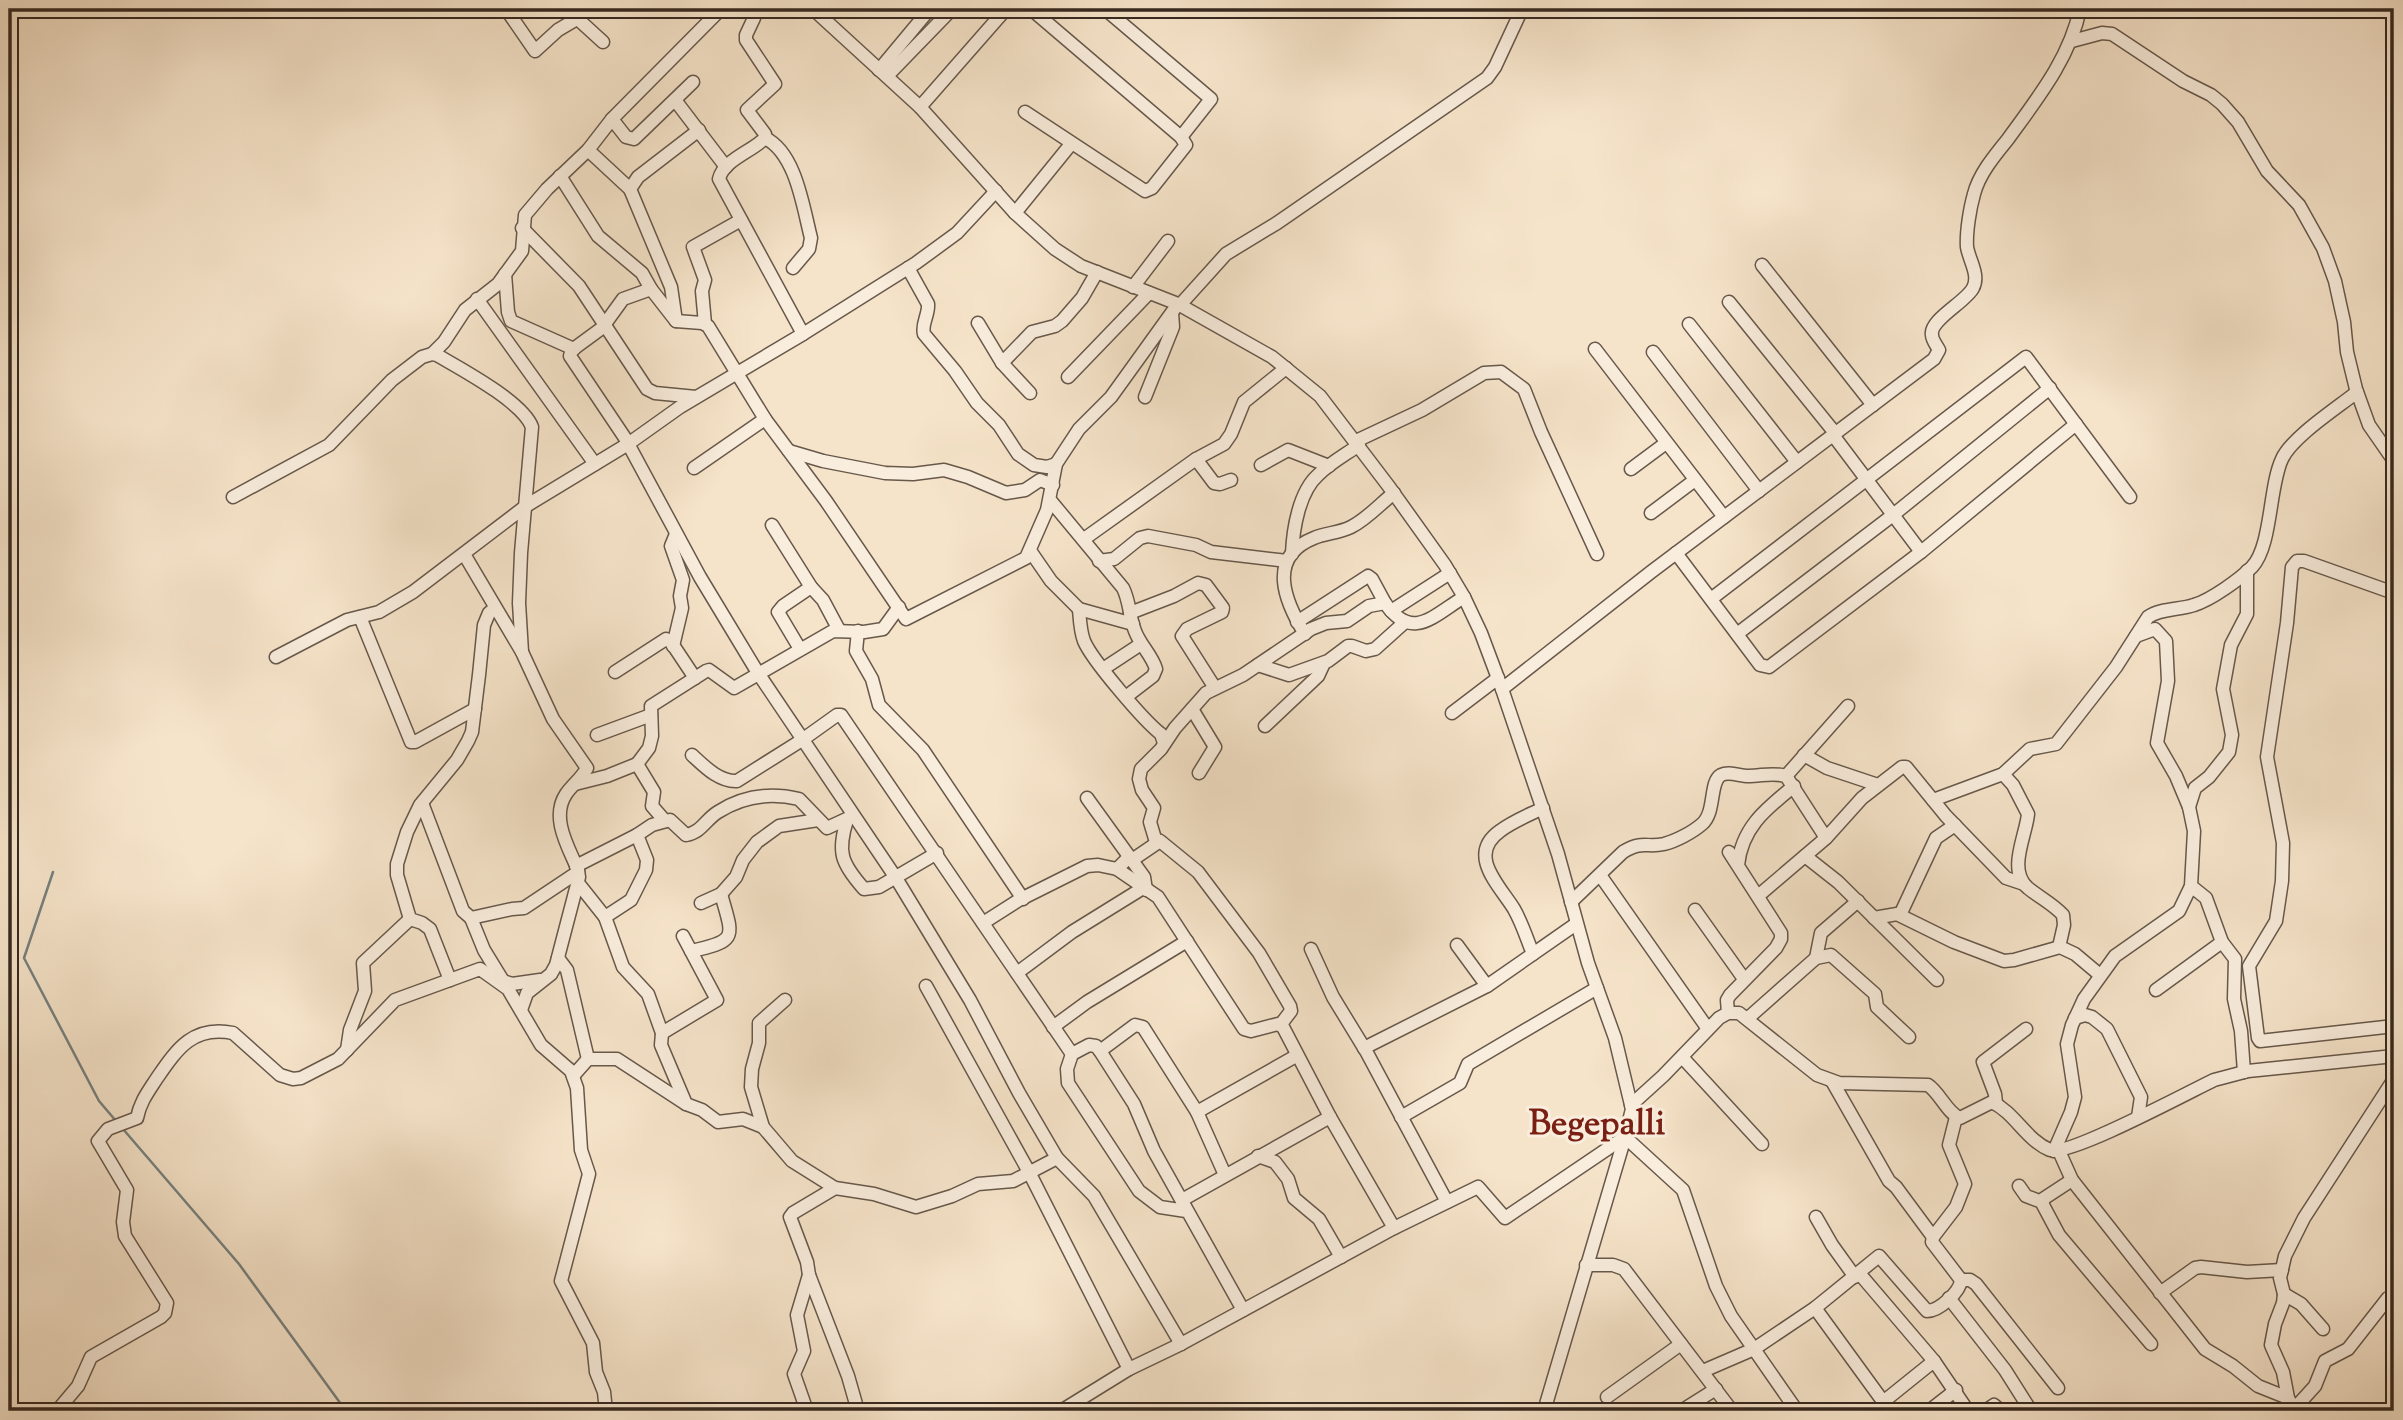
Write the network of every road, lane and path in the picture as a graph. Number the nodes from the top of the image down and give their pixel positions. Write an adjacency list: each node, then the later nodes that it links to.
1 (506, 9): 12 (street)
2 (721, 9): 21 (street)
3 (750, 9): 24 (street)
4 (832, 9): 13 (street)
5 (928, 9): 16 (street)
6 (952, 9): 16 (street)
7 (1006, 9): 19 (street)
8 (1031, 9): 23 (street)
9 (1105, 9): 23 (street)
10 (1522, 9): 45 (street)
11 (2080, 9): 14 (street)
12 (583, 13): 15 (street)
13 (817, 13): 16 (street)
14 (2072, 41): 61 (street); 65 (street)
15 (603, 42)
16 (883, 73): 19 (street)
17 (693, 82): 18 (street)
18 (675, 100): 21 (street); 22 (street)
19 (920, 107): 30 (street)
20 (1025, 112): 25 (street)
21 (612, 119): 26 (street)
22 (699, 130): 27 (street); 29 (street)
23 (1181, 137): 25 (street)
24 (765, 138): 27 (street); 36 (street)
25 (1070, 144): 31 (street)
26 (588, 150): 28 (street); 29 (street)
27 (726, 167): 32 (street)
28 (561, 176): 33 (street); 41 (street)
29 (629, 189): 46 (street)
30 (996, 191): 31 (street); 37 (street)
31 (1015, 213): 38 (street)
32 (741, 220): 48 (street); 51 (street)
33 (522, 228): 39 (street); 50 (street)
34 (1168, 241): 40 (street)
35 (1762, 265): 65 (street)
36 (793, 268)
37 (908, 268): 51 (street); 78 (street)
38 (1097, 272): 40 (street); 56 (street)
39 (506, 274): 43 (street); 52 (street)
40 (1133, 287): 42 (street)
41 (651, 289): 46 (street); 50 (street)
42 (1150, 293): 45 (street); 59 (street)
43 (477, 299): 55 (street); 76 (street)
44 (1729, 302): 68 (street)
45 (1177, 307): 57 (street); 64 (street); 77 (street)
46 (676, 321): 48 (street)
47 (978, 323): 56 (street)
48 (705, 324): 58 (street)
49 (1689, 324): 75 (street)
50 (605, 325): 52 (street); 63 (street)
51 (803, 334): 58 (street)
52 (574, 349): 71 (street)
53 (1595, 349): 70 (street)
54 (1653, 352): 87 (street)
55 (432, 354): 89 (street); 92 (street)
56 (1002, 363): 62 (street)
57 (1286, 368): 69 (street); 73 (street)
58 (738, 372): 63 (street); 66 (street)
59 (1069, 377)
60 (2050, 388): 67 (street); 83 (street); 94 (street)
61 (2357, 392): 74 (street); 106 (street)
62 (1030, 393)
63 (697, 397): 71 (street)
64 (1145, 397)
65 (1872, 405): 68 (street)
66 (765, 419): 72 (street); 81 (street)
67 (2076, 424): 90 (street); 100 (street)
68 (1834, 434): 75 (street); 83 (street)
69 (1358, 443): 80 (street); 88 (street); 103 (street)
70 (1666, 443): 82 (street); 85 (street)
71 (628, 444): 76 (street); 97 (street)
72 (789, 451): 86 (street); 112 (street)
73 (1196, 458): 84 (street); 98 (street)
74 (2394, 461)
75 (1797, 462): 87 (street)
76 (595, 464): 92 (street)
77 (1056, 464): 78 (street); 86 (street)
78 (1034, 465): 86 (street)
79 (1261, 465): 80 (street)
80 (1329, 466): 104 (street)
81 (694, 468)
82 (1630, 469)
83 (1866, 479): 94 (street); 111 (street)
84 (1231, 480)
85 (1695, 480): 93 (street); 95 (street)
86 (1047, 483): 91 (street)
87 (1759, 491): 95 (street)
88 (1394, 493): 104 (street); 107 (street)
89 (233, 497)
90 (2130, 497)
91 (1050, 500): 98 (street); 99 (street)
92 (526, 506): 102 (street); 128 (street)
93 (1650, 513)
94 (1893, 515): 100 (street); 123 (street)
95 (1724, 517): 101 (street)
96 (772, 525): 108 (street)
97 (676, 534): 126 (street); 134 (street)
98 (1084, 539): 105 (street)
99 (1031, 552): 112 (street); 115 (street)
100 (1921, 552): 123 (street)
101 (1676, 553): 111 (street); 136 (street)
102 (464, 554): 114 (street); 116 (street)
103 (1597, 554)
104 (1290, 557): 105 (street); 118 (street)
105 (1099, 561): 117 (street)
106 (2247, 571): 124 (street); 159 (street)
107 (1450, 573): 110 (street); 113 (street)
108 (811, 587): 120 (street); 127 (street)
109 (2394, 593): 221 (street)
110 (1464, 597): 119 (street); 136 (street)
111 (1711, 599): 123 (street)
112 (899, 607): 121 (street)
113 (1388, 607): 118 (street); 119 (street); 122 (street)
114 (495, 608): 128 (street); 140 (street)
115 (1079, 609): 117 (street); 132 (street)
116 (360, 617): 129 (street); 140 (street)
117 (1132, 619): 125 (street); 137 (street)
118 (1297, 622): 122 (street)
119 (1405, 622): 130 (street)
120 (839, 631): 121 (street); 127 (street)
121 (858, 631): 182 (street)
122 (1305, 634): 131 (street)
123 (1737, 634)
124 (2136, 636): 152 (street); 159 (street)
125 (1141, 645): 132 (street); 138 (street)
126 (673, 646): 133 (street); 135 (street)
127 (800, 649): 134 (street)
128 (522, 652): 154 (street)
129 (276, 657)
130 (1324, 663): 131 (street); 144 (street)
131 (1258, 666): 137 (street)
132 (1103, 669): 138 (street)
133 (615, 672)
134 (758, 673): 135 (street); 146 (street)
135 (695, 678): 143 (street)
136 (1500, 683): 142 (street); 160 (street)
137 (1215, 688): 141 (street)
138 (1127, 696): 147 (street)
139 (1848, 706): 149 (street)
140 (475, 709): 158 (street)
141 (1192, 709): 147 (street); 151 (street)
142 (1452, 713)
143 (651, 715): 145 (street); 150 (street)
144 (1265, 726)
145 (597, 735)
146 (802, 740): 148 (street); 161 (street); 169 (street)
147 (1164, 743): 167 (street)
148 (692, 755)
149 (1804, 755): 153 (street); 155 (street)
150 (637, 764): 154 (street); 163 (street)
151 (1199, 773)
152 (2003, 774): 157 (street); 177 (street)
153 (1790, 781): 166 (street); 172 (street); 175 (street)
154 (574, 785): 174 (street)
155 (1878, 785): 157 (street); 166 (street)
156 (1087, 798): 171 (street)
157 (1933, 800): 164 (street)
158 (422, 803): 189 (street); 191 (street)
159 (2189, 807): 178 (street)
160 (1543, 808): 184 (street); 201 (street)
161 (850, 818): 162 (street); 176 (street); 176 (street)
162 (818, 820): 163 (street); 180 (street)
163 (665, 821): 165 (street)
164 (1955, 825): 177 (street); 187 (street)
165 (637, 835): 174 (street); 188 (street)
166 (1826, 838): 170 (street)
167 (1156, 842): 171 (street); 220 (street)
168 (1730, 852): 172 (street)
169 (937, 853): 176 (street); 192 (street)
170 (1805, 856): 181 (street); 183 (street)
171 (1128, 858): 173 (street); 179 (street)
172 (1738, 865): 181 (street)
173 (1117, 869): 179 (street); 182 (street)
174 (578, 874): 188 (street); 189 (street); 202 (street)
175 (1600, 875): 184 (street); 223 (street)
176 (896, 878): 252 (street)
177 (2024, 884): 198 (street)
178 (2191, 886): 196 (street); 205 (street)
179 (1144, 889): 195 (street); 204 (street)
180 (720, 894): 185 (street); 200 (street)
181 (1758, 897): 208 (street)
182 (1023, 899): 192 (street)
183 (1858, 901): 190 (street); 203 (street)
184 (1571, 902): 193 (street)
185 (701, 903)
186 (1695, 910): 208 (street)
187 (1900, 915): 190 (street); 198 (street)
188 (605, 917): 225 (street)
189 (471, 918): 210 (street)
190 (1874, 918): 209 (street)
191 (410, 919): 206 (street); 228 (street)
192 (983, 923): 204 (street)
193 (1576, 924): 201 (street); 213 (street)
194 (683, 936): 200 (street)
195 (1187, 942): 220 (street); 222 (street)
196 (2222, 942): 214 (street); 235 (street)
197 (1457, 945): 212 (street)
198 (2059, 947): 205 (street)
199 (1311, 950): 227 (street)
200 (691, 951): 225 (street)
201 (1533, 954): 212 (street)
202 (558, 958): 207 (street); 234 (street)
203 (1816, 958): 219 (street); 226 (street)
204 (1017, 973): 222 (street)
205 (2100, 975): 218 (street)
206 (450, 979): 210 (street); 228 (street)
207 (543, 979): 210 (street); 216 (street)
208 (1744, 979): 217 (street)
209 (1937, 980)
210 (503, 983): 216 (street)
211 (926, 986): 253 (street)
212 (1487, 986): 227 (street)
213 (1597, 988): 241 (street); 244 (street)
214 (2156, 990)
215 (785, 1000): 247 (street)
216 (521, 1010): 236 (street)
217 (1728, 1013): 219 (street); 223 (street)
218 (2075, 1018): 246 (street); 250 (street)
219 (1747, 1019): 238 (street)
220 (1281, 1024): 231 (street)
221 (2394, 1026)
222 (1053, 1027): 230 (street)
223 (1708, 1029): 233 (street)
224 (2026, 1029): 239 (street)
225 (662, 1033): 240 (street)
226 (1909, 1037)
227 (1364, 1048): 244 (street)
228 (346, 1050): 290 (street)
229 (1100, 1051): 230 (street); 242 (street); 260 (street)
230 (1072, 1054): 260 (street)
231 (1296, 1056): 242 (street); 243 (street)
232 (2394, 1056): 235 (street)
233 (1682, 1057): 241 (street); 249 (street)
234 (588, 1059): 236 (street); 240 (street)
235 (2244, 1072): 246 (street)
236 (573, 1076): 291 (street)
237 (2394, 1079): 266 (street)
238 (1832, 1081): 245 (street); 263 (street)
239 (1996, 1103): 245 (street); 250 (street)
240 (686, 1104): 247 (street)
241 (1631, 1105): 248 (street)
242 (1197, 1112): 254 (street)
243 (1330, 1117): 251 (street); 262 (street)
244 (1401, 1117): 258 (street)
245 (1956, 1117): 263 (street)
246 (2138, 1117): 250 (street)
247 (763, 1127): 257 (street)
248 (1625, 1138): 258 (street); 265 (street); 280 (street)
249 (1762, 1144)
250 (2057, 1151): 255 (street)
251 (1258, 1156): 254 (street); 264 (street)
252 (1058, 1158): 253 (street); 277 (street)
253 (1028, 1172): 257 (street); 282 (street)
254 (1225, 1175): 260 (street)
255 (2072, 1180): 259 (street); 270 (street)
256 (2019, 1186): 259 (street)
257 (835, 1188): 267 (street)
258 (1447, 1202): 262 (street)
259 (2042, 1202): 279 (street)
260 (1184, 1205): 275 (street)
261 (1816, 1217): 268 (street)
262 (1394, 1228): 264 (street)
263 (1933, 1237): 269 (street)
264 (1341, 1257): 275 (street)
265 (1586, 1265): 278 (street); 295 (street)
266 (2282, 1269): 270 (street); 271 (street)
267 (809, 1275): 292 (street); 293 (street)
268 (1857, 1275): 273 (street); 274 (street); 281 (street)
269 (1961, 1280): 273 (street); 284 (street)
270 (2160, 1293): 289 (street)
271 (2284, 1294): 276 (street); 289 (street)
272 (2394, 1296): 289 (street)
273 (1949, 1298): 303 (street)
274 (1815, 1308): 280 (street); 288 (street)
275 (1243, 1310): 277 (street)
276 (2323, 1329)
277 (1181, 1344): 282 (street)
278 (1681, 1344): 283 (street); 287 (street)
279 (2151, 1344)
280 (1754, 1349): 283 (street); 298 (street)
281 (1934, 1362): 286 (street); 288 (street)
282 (1129, 1368): 294 (street)
283 (1703, 1371): 285 (street)
284 (2058, 1388)
285 (1716, 1389): 296 (street); 297 (street)
286 (1956, 1390): 299 (street); 300 (street)
287 (1607, 1397)
288 (1887, 1406)
289 (2293, 1406)
290 (57, 1411)
291 (606, 1411)
292 (807, 1411)
293 (859, 1411)
294 (1062, 1411)
295 (1544, 1411)
296 (1681, 1411)
297 (1732, 1411)
298 (1797, 1411)
299 (1929, 1411)
300 (1968, 1411)
301 (1985, 1411): 302 (street)
302 (2001, 1411)
303 (2031, 1411)

